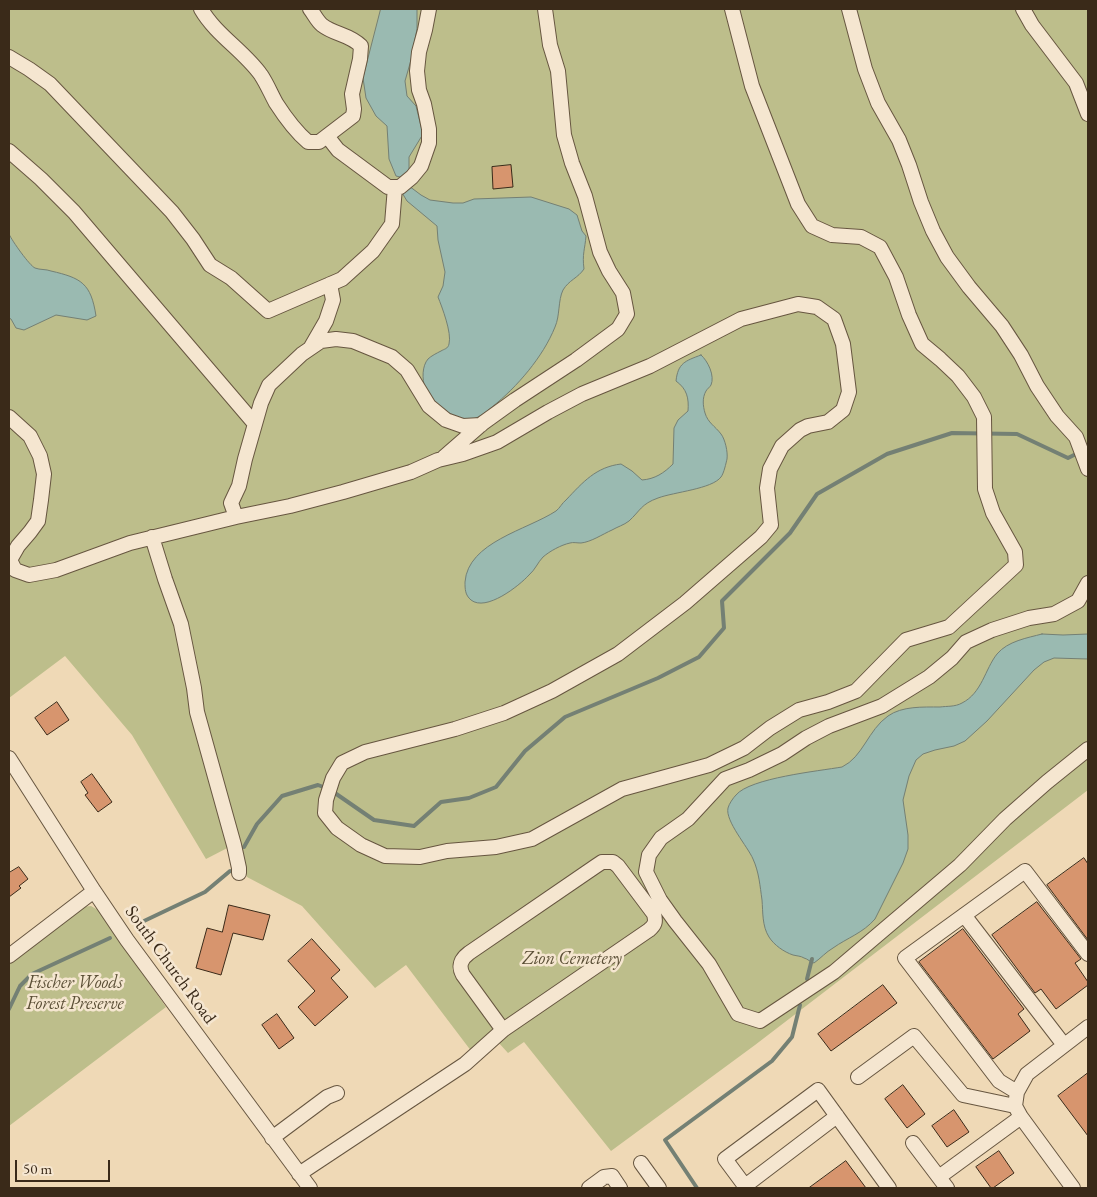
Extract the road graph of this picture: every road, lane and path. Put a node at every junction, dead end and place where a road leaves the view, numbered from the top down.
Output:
1 (201, 9) edge
2 (310, 9) edge
3 (429, 9) edge
4 (545, 9) edge
5 (732, 9) edge
6 (849, 9) edge
7 (1023, 9) edge
8 (9, 57) edge
9 (1088, 114) edge
10 (326, 136) junction
11 (9, 151) edge
12 (395, 187) junction
13 (330, 284) junction
14 (310, 348) junction
15 (9, 417) edge
16 (255, 424) junction
17 (481, 425) junction
18 (442, 459) junction
19 (1087, 464) edge
20 (236, 517) junction
21 (152, 537) junction
22 (1088, 583) edge
23 (1088, 749) edge
24 (9, 758) edge
25 (239, 873) dead end
26 (94, 891) junction
27 (964, 915) junction
28 (1088, 954) edge
29 (9, 956) edge
30 (1088, 1027) edge
31 (503, 1030) junction
32 (1064, 1045) junction
33 (858, 1077) dead end
34 (1018, 1092) junction
35 (337, 1093) dead end
36 (1018, 1112) junction
37 (837, 1116) junction
38 (272, 1138) junction
39 (913, 1143) dead end
40 (641, 1163) dead end
41 (299, 1174) junction
42 (938, 1177) junction
43 (310, 1188) edge
44 (589, 1188) edge
45 (620, 1188) edge
46 (659, 1188) edge
47 (889, 1188) edge
48 (947, 1188) edge
49 (1073, 1188) edge

1 - 10 street
2 - 10 street
3 - 12 street
4 - 17 street
5 - 18 street
6 - 19 street
7 - 9 street
8 - 13 street
10 - 12 street
11 - 16 street
12 - 13 street
13 - 14 street
14 - 16 street
14 - 17 street
15 - 21 street
16 - 20 street
17 - 18 street
18 - 20 street
20 - 21 street
21 - 25 street
22 - 23 street
24 - 26 street, South Church Road
26 - 29 street
26 - 38 street, South Church Road
27 - 28 street
27 - 32 street
27 - 34 street
30 - 32 street
31 - 31 street
31 - 41 street
32 - 34 street
33 - 36 street
34 - 36 street
35 - 38 street
36 - 42 street
36 - 49 street
37 - 37 street
37 - 47 street
38 - 41 street, South Church Road
39 - 42 street
40 - 46 street
41 - 43 street, South Church Road
42 - 48 street
44 - 45 street

